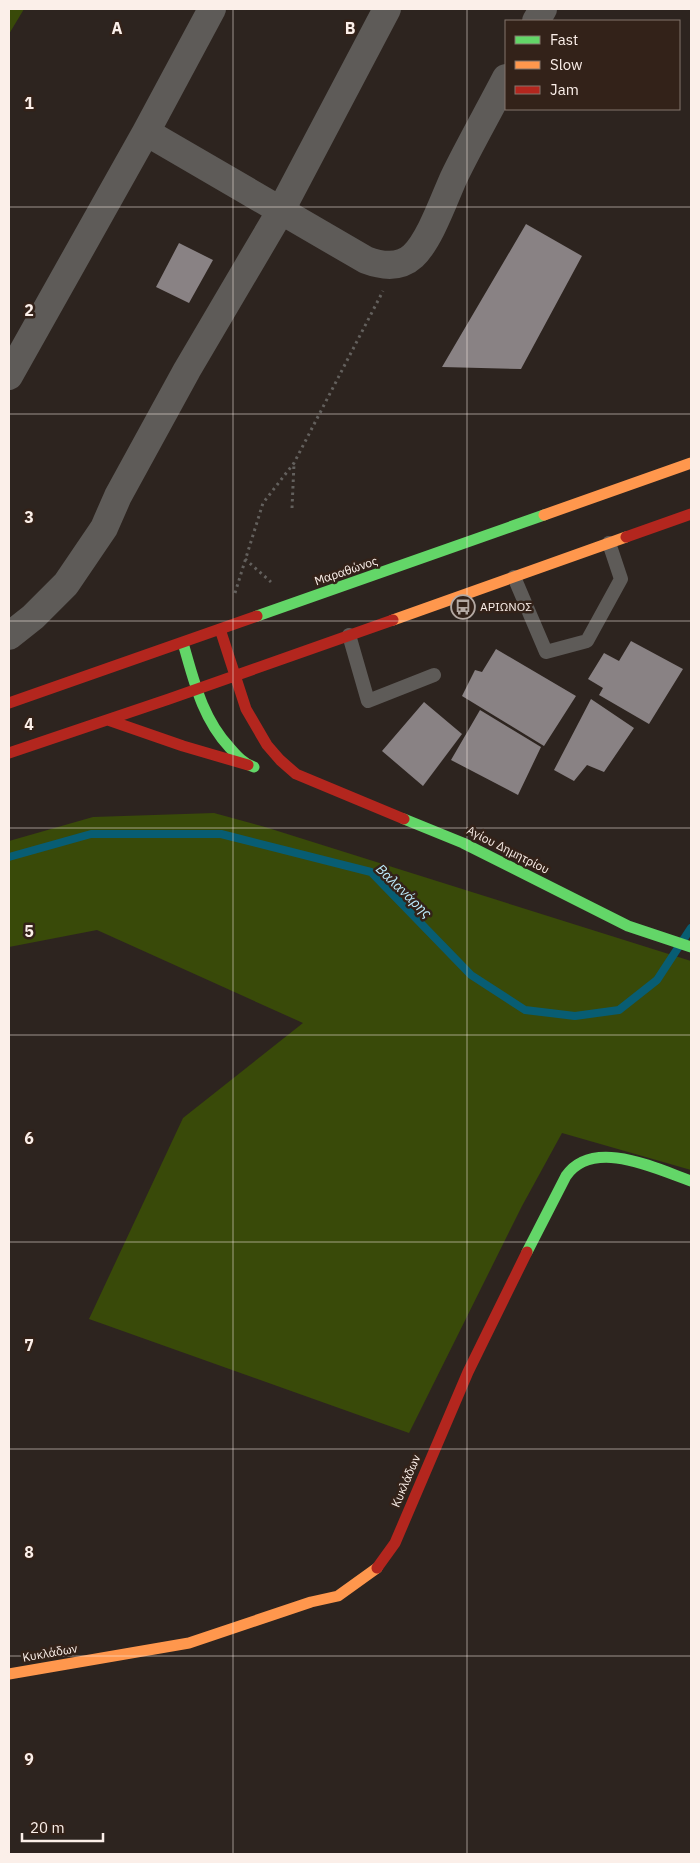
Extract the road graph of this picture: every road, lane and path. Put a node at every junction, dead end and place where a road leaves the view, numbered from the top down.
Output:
1 (212, 9) edge
2 (387, 9) edge
3 (543, 9) edge
4 (537, 20) edge
5 (505, 80) edge
6 (146, 132) junction
7 (280, 212) junction
8 (397, 264) junction
9 (9, 376) edge
10 (294, 463) junction
11 (691, 463) edge
12 (292, 508) dead end
13 (691, 514) edge
14 (609, 543) junction
15 (514, 576) junction
16 (239, 622) junction
17 (220, 629) junction
18 (349, 635) junction
19 (9, 636) edge
20 (183, 643) junction
21 (434, 675) dead end
22 (234, 676) junction
23 (196, 689) junction
24 (9, 703) edge
25 (108, 720) junction
26 (9, 753) edge
27 (248, 765) junction
28 (311, 781) junction
29 (691, 947) edge
30 (691, 1181) edge
31 (9, 1674) edge

1 - 6 street
2 - 7 street
3 - 4 street
5 - 8 street
6 - 7 street
6 - 9 street
7 - 8 street
7 - 19 street
8 - 10 path
10 - 12 path
10 - 16 path
11 - 16 street, Μαραθώνος
13 - 14 street
14 - 15 street
14 - 15 lane
15 - 18 street
16 - 17 street, Μαραθώνος
17 - 20 street, Μαραθώνος
17 - 22 street, Αγίου Δημητρίου
18 - 21 lane
18 - 22 street
20 - 23 street, Αγίου Δημητρίου
20 - 24 street, Μαραθώνος
22 - 23 street
22 - 28 street, Αγίου Δημητρίου
23 - 25 street
23 - 27 street, Αγίου Δημητρίου
25 - 26 street
25 - 27 street
27 - 28 street, Αγίου Δημητρίου
28 - 29 street, Αγίου Δημητρίου
30 - 31 street, Κυκλάδων

